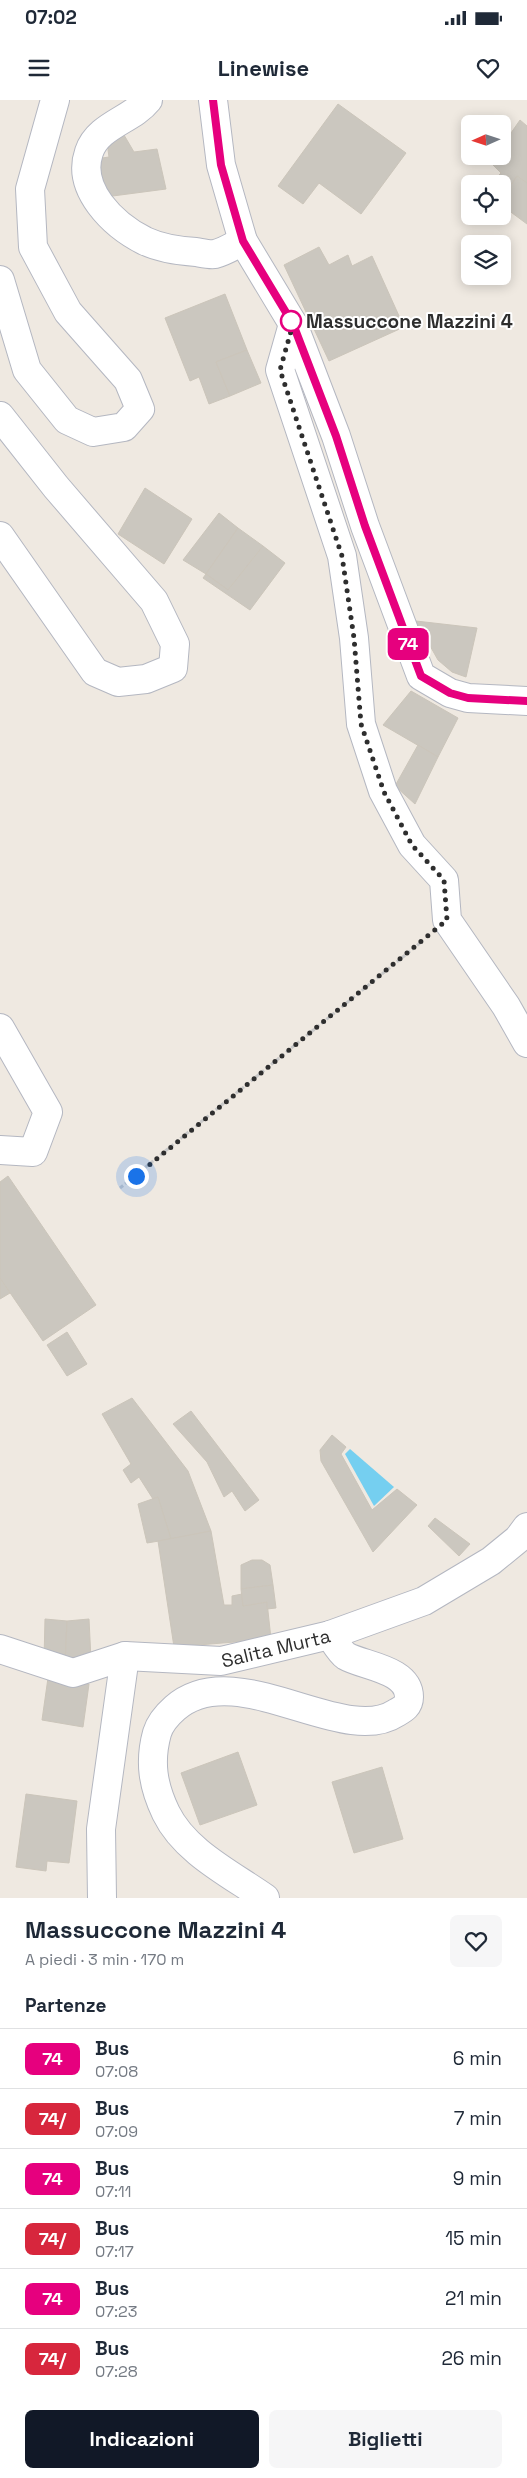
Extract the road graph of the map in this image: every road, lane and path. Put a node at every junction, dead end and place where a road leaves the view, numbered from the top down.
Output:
1 (55, 100) edge
2 (148, 100) edge
3 (213, 100) edge
4 (243, 241) junction
5 (0, 280) edge
6 (293, 324) junction
7 (0, 416) edge
8 (0, 536) edge
9 (527, 701) edge
10 (447, 920) junction
11 (0, 1028) edge
12 (527, 1043) edge
13 (0, 1150) edge
14 (120, 1188) dead end
15 (527, 1527) edge
16 (330, 1635) junction
17 (0, 1649) edge
18 (125, 1656) junction
19 (102, 1898) edge
20 (265, 1898) edge

1 - 5 street
2 - 4 street
3 - 4 street
4 - 6 street
6 - 9 street
6 - 10 street
7 - 8 street
10 - 12 street
10 - 14 path
11 - 13 street
15 - 16 street, Salita Murta
16 - 18 street, Salita Murta
16 - 20 street
17 - 18 street, Salita Murta
18 - 19 street

